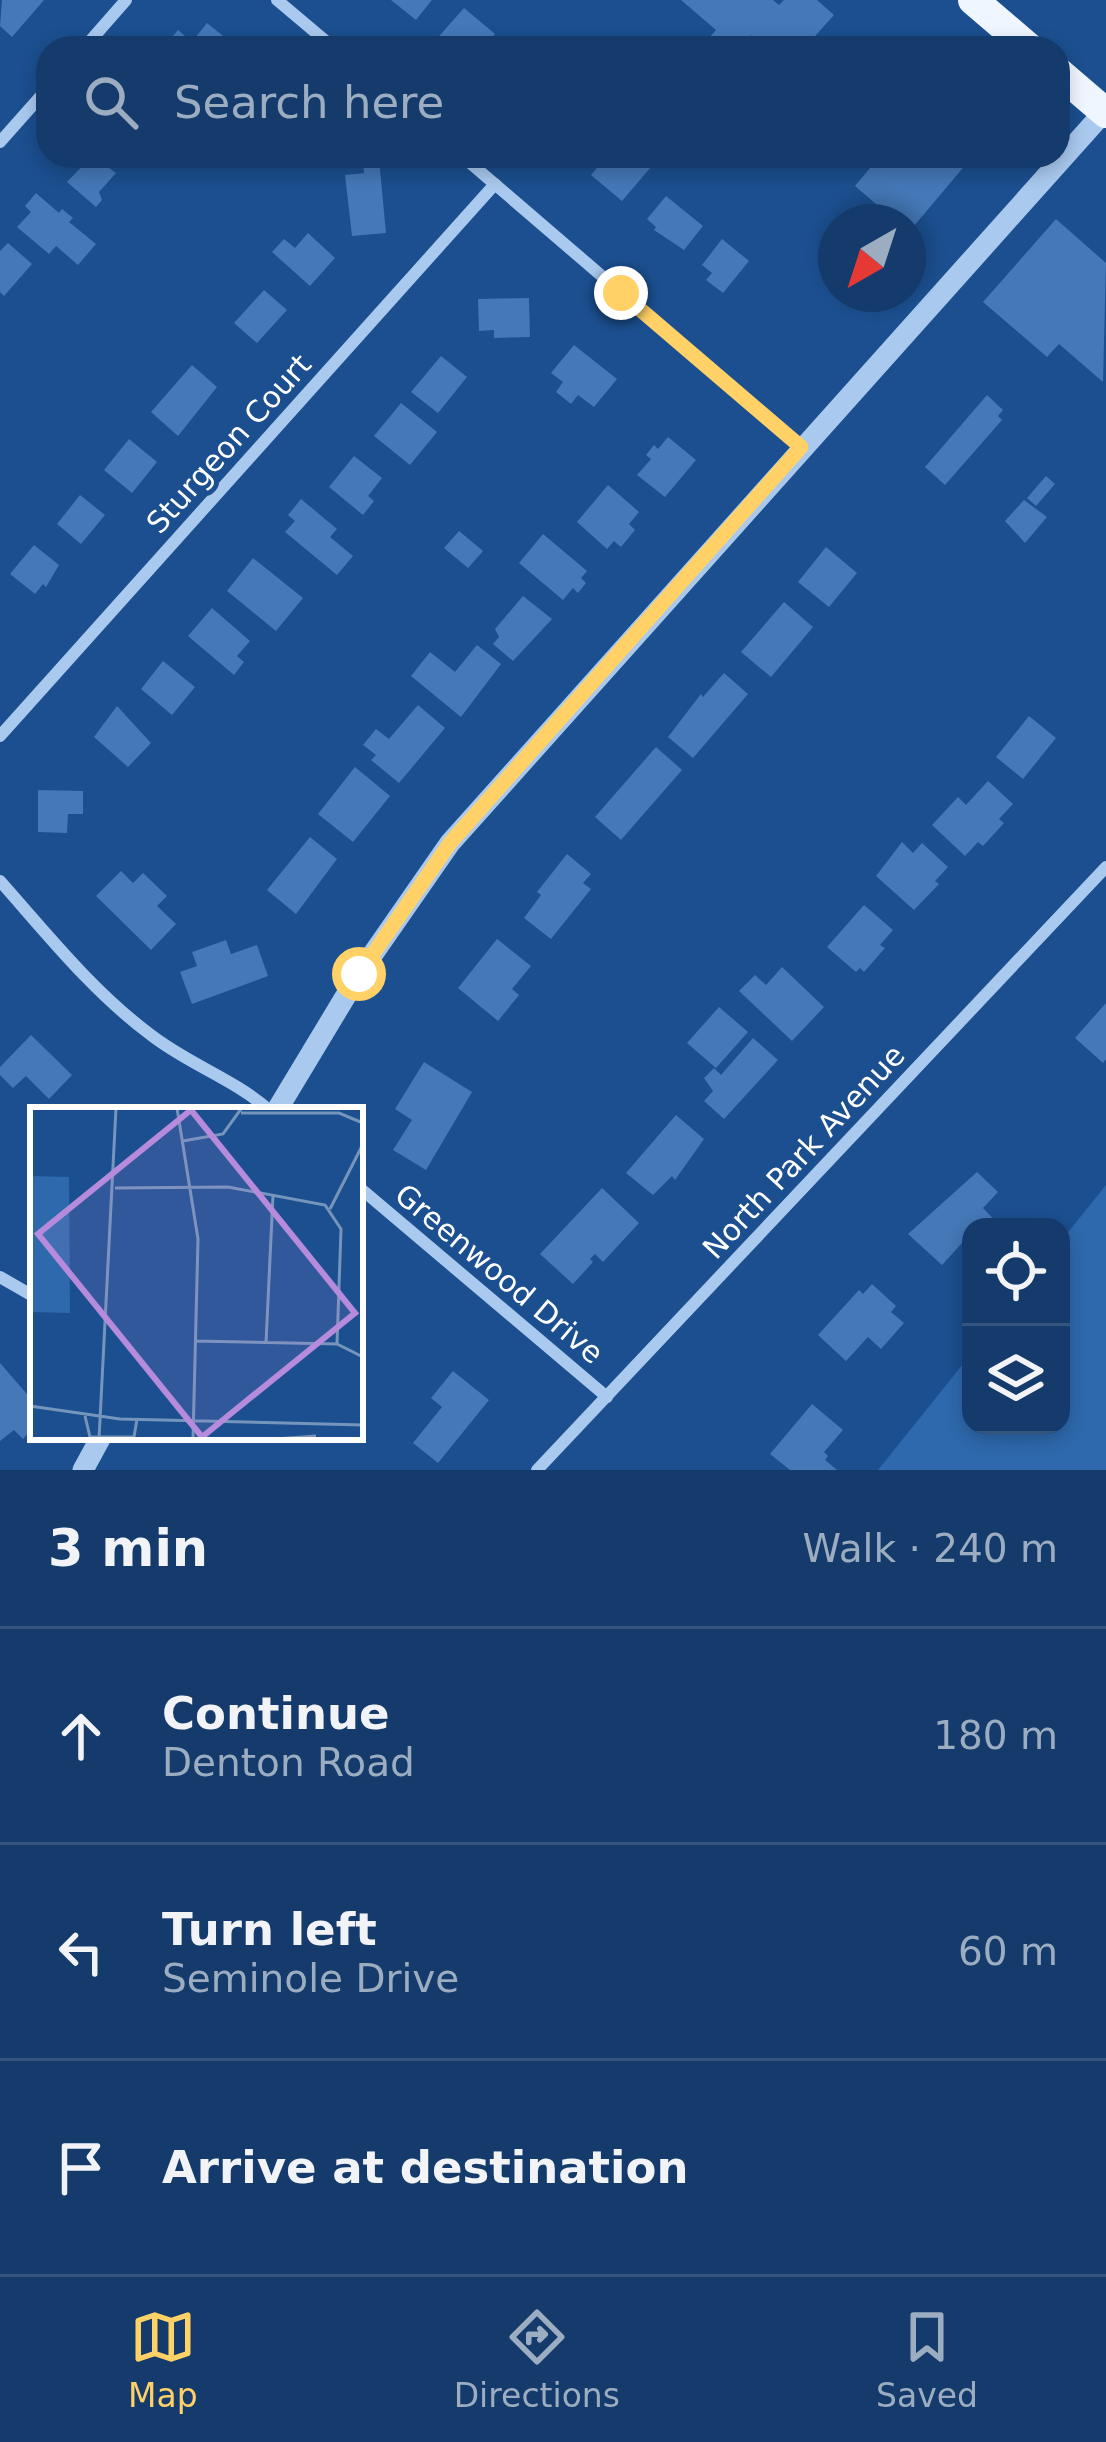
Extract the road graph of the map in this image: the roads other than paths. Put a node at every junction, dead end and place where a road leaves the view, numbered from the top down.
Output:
1 (126, 0) edge
2 (277, 0) edge
3 (973, 0) edge
4 (94, 36) edge
5 (320, 36) edge
6 (1016, 36) edge
7 (1070, 82) edge
8 (36, 102) edge
9 (1105, 112) edge
10 (0, 142) edge
11 (1070, 151) edge
12 (476, 168) edge
13 (1054, 168) edge
14 (495, 184) junction
15 (801, 447) junction
16 (0, 736) edge
17 (1106, 867) edge
18 (0, 881) edge
19 (269, 1107) edge
20 (275, 1107) edge
21 (363, 1191) edge
22 (0, 1276) edge
23 (30, 1294) edge
24 (607, 1397) junction
25 (99, 1440) edge
26 (83, 1470) edge
27 (537, 1470) edge

1 - 4 street
2 - 5 street
3 - 6 main road
7 - 9 main road
8 - 10 street
9 - 11 street
12 - 14 street
13 - 15 street
14 - 15 street
14 - 16 street, Sturgeon Court
15 - 20 street
17 - 24 street, North Park Avenue
18 - 19 street
21 - 24 street, Greenwood Drive
22 - 23 street
24 - 27 street, North Park Avenue
25 - 26 street

